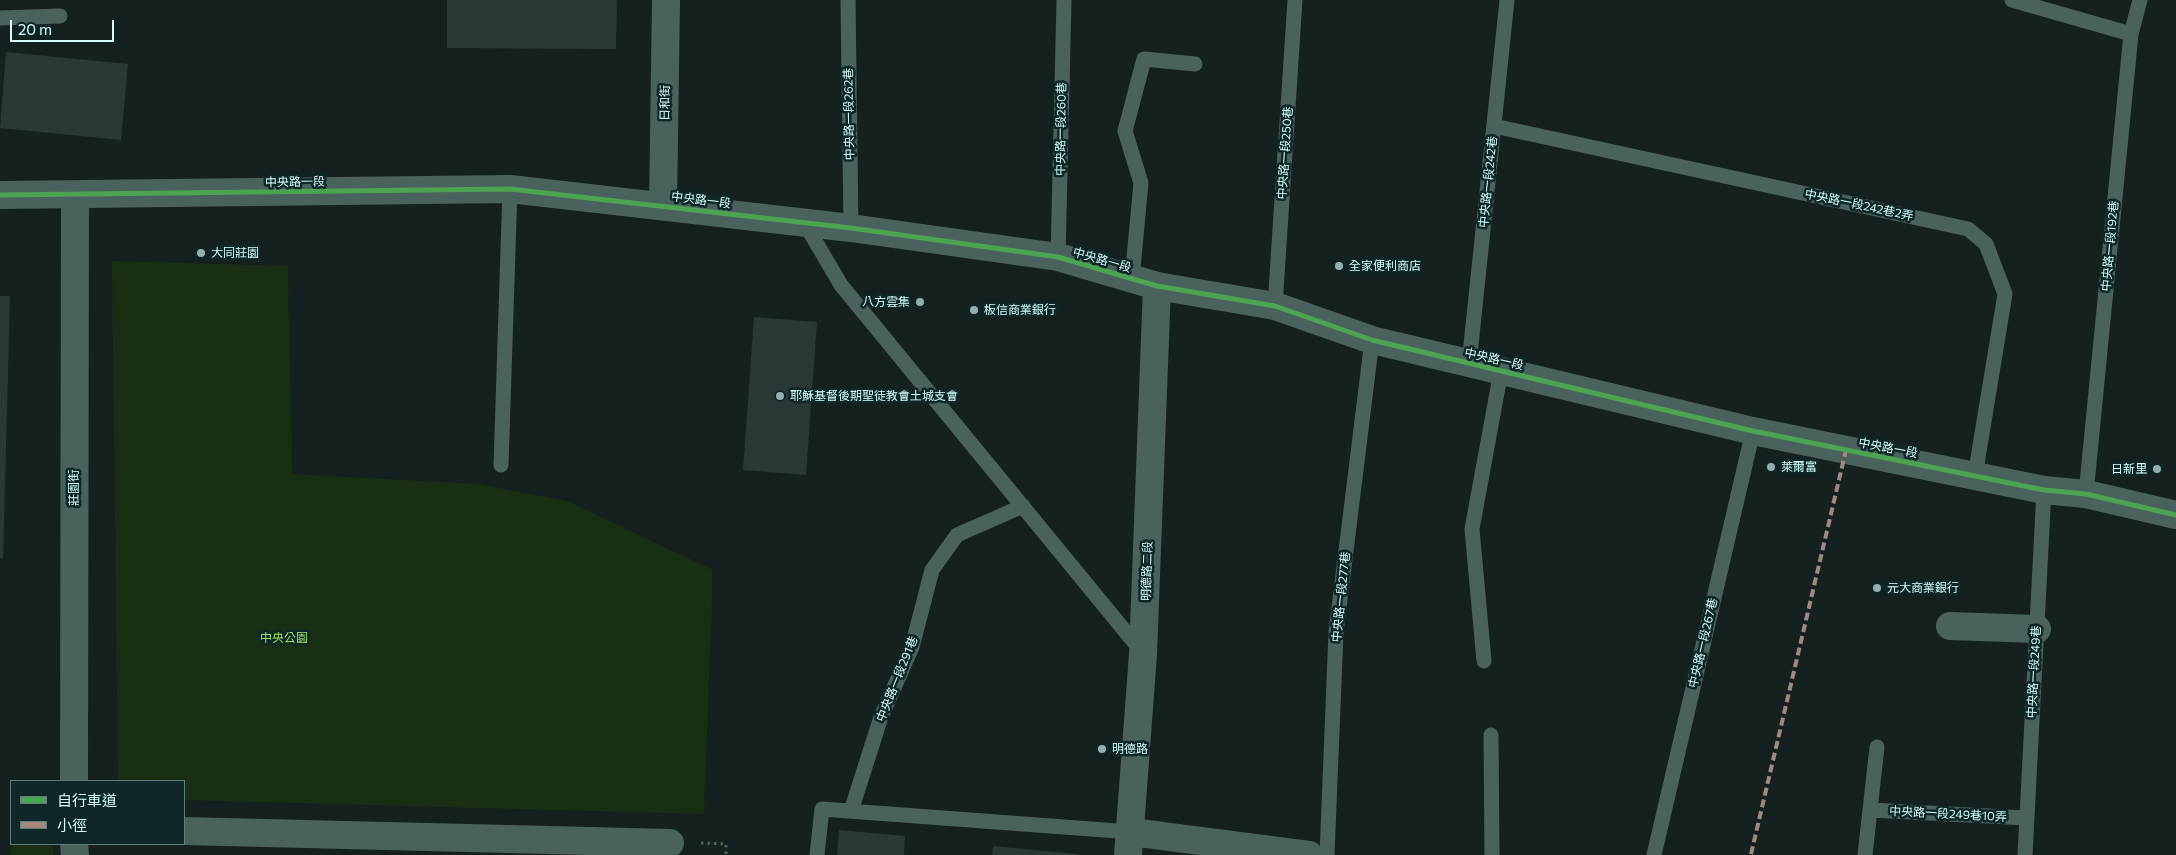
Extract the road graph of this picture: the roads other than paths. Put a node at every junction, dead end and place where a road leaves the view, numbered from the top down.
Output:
1 (666, 0) edge
2 (848, 0) edge
3 (1064, 0) edge
4 (1295, 0) edge
5 (1507, 0) edge
6 (2012, 0) edge
7 (2140, 0) edge
8 (60, 16) dead end
9 (0, 18) edge
10 (2130, 34) junction
11 (1195, 64) dead end
12 (1494, 126) junction
13 (510, 189) junction
14 (0, 195) edge
15 (75, 195) junction
16 (663, 206) junction
17 (804, 222) junction
18 (851, 228) junction
19 (1058, 257) junction
20 (1145, 282) junction
21 (1274, 306) junction
22 (1372, 340) junction
23 (1470, 364) junction
24 (1501, 371) junction
25 (1753, 431) junction
26 (501, 465) dead end
27 (1975, 476) junction
28 (2044, 490) junction
29 (2086, 494) junction
30 (1023, 506) junction
31 (2176, 515) edge
32 (1950, 626) dead end
33 (2037, 629) junction
34 (1144, 654) junction
35 (1484, 661) dead end
36 (1491, 735) dead end
37 (1877, 747) dead end
38 (74, 780) edge
39 (1870, 810) junction
40 (851, 811) junction
41 (2027, 818) junction
42 (185, 832) edge
43 (670, 843) dead end
44 (1130, 844) edge
45 (818, 855) edge
46 (1309, 855) edge
47 (1327, 855) edge
48 (1492, 855) edge
49 (1654, 855) edge
50 (1865, 855) edge
51 (2025, 855) edge

1 - 16 street, 日和街
2 - 18 lane, 中央路一段262巷
3 - 19 lane, 中央路一段260巷
4 - 21 lane, 中央路一段250巷
5 - 12 lane, 中央路一段242巷
6 - 10 lane
7 - 10 lane, 中央路一段192巷
8 - 9 lane
10 - 29 lane, 中央路一段192巷
11 - 20 lane
12 - 23 lane, 中央路一段242巷
12 - 27 lane, 中央路一段242巷2弄
13 - 15 street, 中央路一段
13 - 16 street, 中央路一段
13 - 26 lane
14 - 15 street, 中央路一段
15 - 38 street, 莊園街
16 - 17 street, 中央路一段
17 - 18 street, 中央路一段
17 - 30 lane
18 - 19 street, 中央路一段
19 - 20 street, 中央路一段
20 - 21 street, 中央路一段
20 - 34 street, 明德路二段
21 - 22 street, 中央路一段
22 - 23 street, 中央路一段
22 - 47 lane, 中央路一段277巷
23 - 24 street, 中央路一段
24 - 25 street, 中央路一段
24 - 35 lane
25 - 27 street, 中央路一段
25 - 49 lane, 中央路一段267巷
27 - 28 street, 中央路一段
28 - 29 street, 中央路一段
28 - 33 lane, 中央路一段249巷
29 - 31 street, 中央路一段
30 - 34 lane
30 - 40 lane, 中央路一段291巷
32 - 33 street
33 - 41 lane, 中央路一段249巷
34 - 44 street, 明德路二段
36 - 48 lane
37 - 39 lane, 中央路一段249巷10弄
39 - 41 lane, 中央路一段249巷10弄
39 - 50 lane, 中央路一段249巷10弄
40 - 44 lane
40 - 45 lane
41 - 51 lane, 中央路一段249巷
42 - 43 street
44 - 46 street

